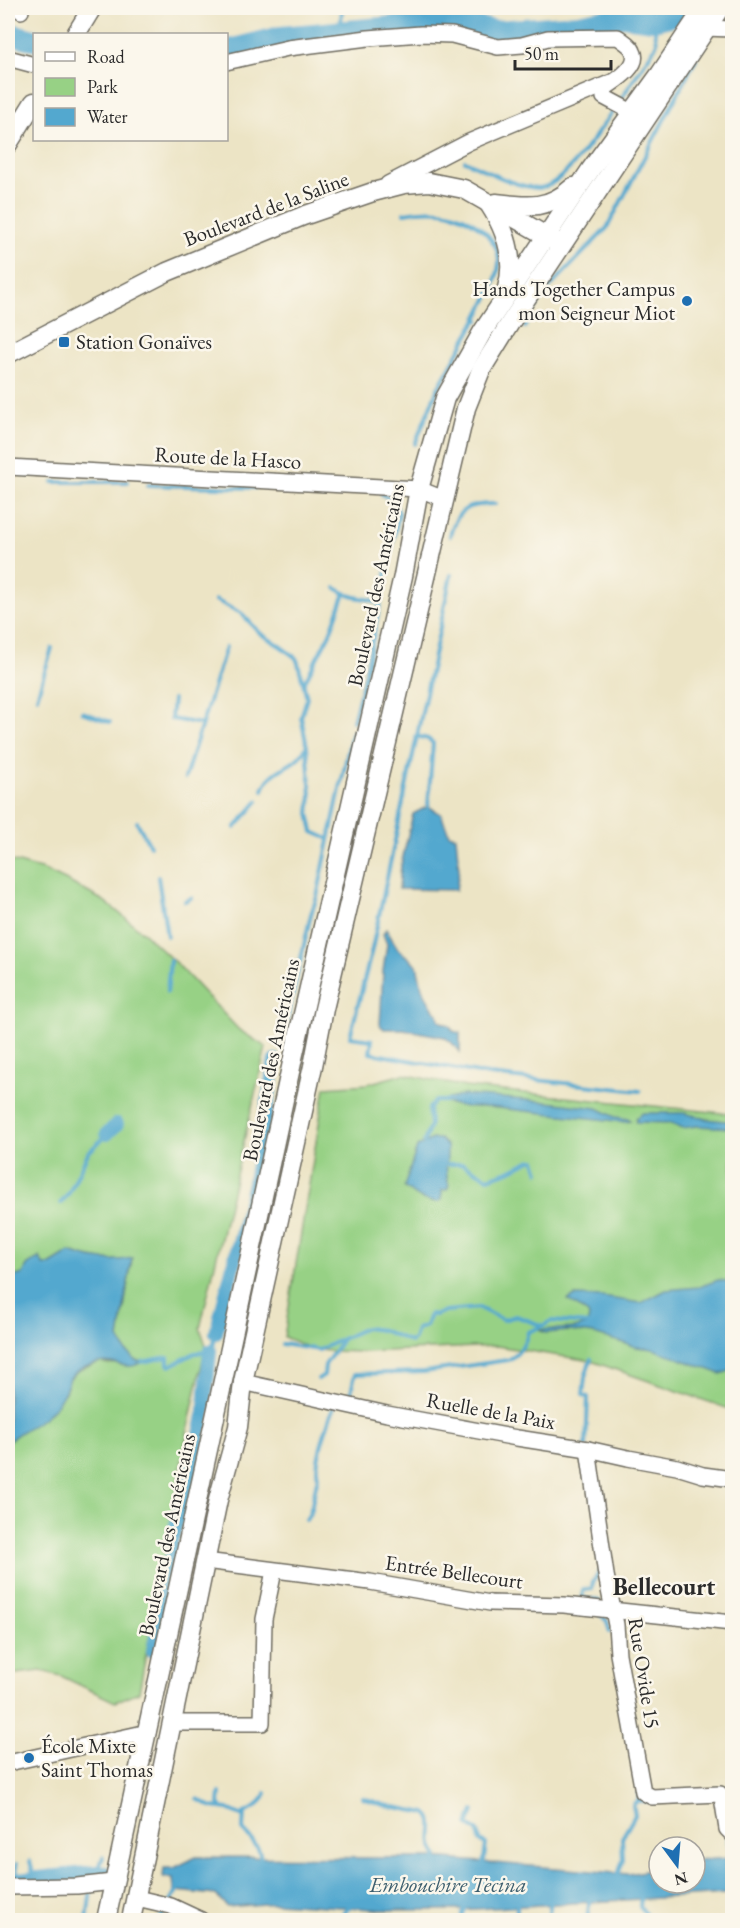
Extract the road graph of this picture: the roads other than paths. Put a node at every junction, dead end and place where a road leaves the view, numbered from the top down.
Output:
1 (92, 8) edge
2 (720, 8) edge
3 (703, 20) edge
4 (732, 29) edge
5 (77, 33) edge
6 (8, 58) edge
7 (228, 62) edge
8 (33, 65) edge
9 (615, 81) junction
10 (33, 104) edge
11 (632, 112) junction
12 (8, 144) edge
13 (591, 169) junction
14 (374, 192) junction
15 (488, 203) junction
16 (554, 240) junction
17 (502, 304) junction
18 (8, 354) edge
19 (8, 467) edge
20 (419, 489) junction
21 (444, 499) junction
22 (243, 1382) junction
23 (588, 1449) junction
24 (732, 1479) edge
25 (205, 1561) junction
26 (274, 1571) junction
27 (613, 1609) junction
28 (732, 1623) edge
29 (173, 1723) junction
30 (148, 1732) junction
31 (8, 1763) edge
32 (730, 1832) edge
33 (113, 1882) junction
34 (8, 1887) edge
35 (137, 1898) junction
36 (106, 1920) edge
37 (131, 1920) edge
38 (201, 1920) edge

1 - 5 main road
2 - 3 main road
3 - 4 street
3 - 11 main road
3 - 16 main road
6 - 8 street
7 - 9 street
9 - 11 street
9 - 14 street
10 - 12 main road
11 - 13 main road
13 - 15 main road
13 - 16 main road
14 - 15 main road, Boulevard de la Saline
14 - 18 main road, Boulevard de la Saline
15 - 16 main road, Boulevard de la Saline
15 - 17 main road
16 - 17 main road, Boulevard des Américains
16 - 21 main road, Boulevard des Américains
17 - 20 main road, Boulevard des Américains
19 - 20 street, Route de la Hasco
20 - 21 street, Route de la Hasco
20 - 30 main road, Boulevard des Américains
21 - 22 main road, Boulevard des Américains
22 - 23 street, Ruelle de la Paix
22 - 25 main road, Boulevard des Américains
23 - 24 street, Ruelle de la Paix
23 - 27 street, Rue Ovide 15
25 - 26 street, Entrée Bellecourt
25 - 29 main road, Boulevard des Américains
26 - 27 street, Entrée Bellecourt
26 - 29 street
27 - 28 street, Entrée Bellecourt
27 - 32 street, Rue Ovide 15
29 - 35 main road, Boulevard des Américains
30 - 31 street
30 - 33 main road, Boulevard des Américains
33 - 34 street
33 - 36 main road, Boulevard des Américains
35 - 37 main road, Boulevard des Américains
35 - 38 street

